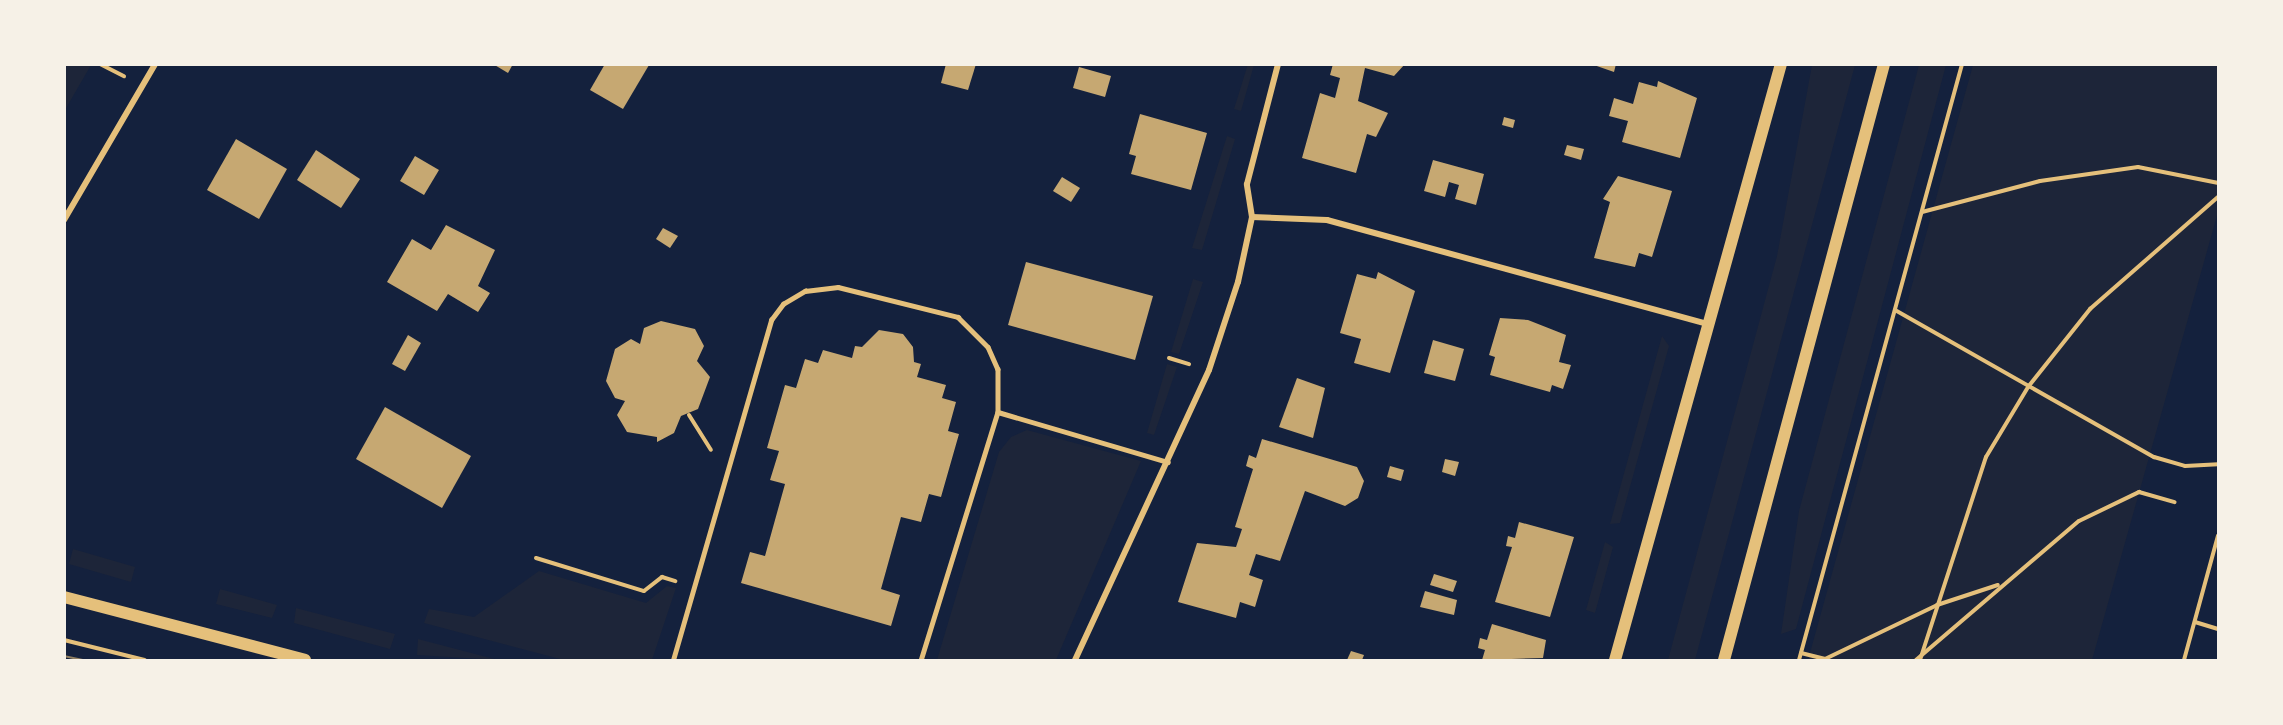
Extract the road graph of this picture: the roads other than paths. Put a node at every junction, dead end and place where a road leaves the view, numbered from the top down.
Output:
1 (155, 64) edge
2 (1278, 64) edge
3 (1782, 64) edge
4 (1884, 64) edge
5 (1252, 217) junction
6 (64, 220) edge
7 (1709, 324) junction
8 (998, 412) junction
9 (1169, 463) junction
10 (64, 597) edge
11 (305, 660) edge
12 (673, 660) edge
13 (921, 660) edge
14 (1075, 660) edge
15 (1615, 660) edge
16 (1724, 660) edge

1 - 6 street
2 - 5 street
3 - 7 main road
4 - 16 main road
5 - 7 street
5 - 9 street
7 - 15 main road
8 - 9 lane
8 - 12 lane
8 - 13 lane
9 - 14 street
10 - 11 main road

